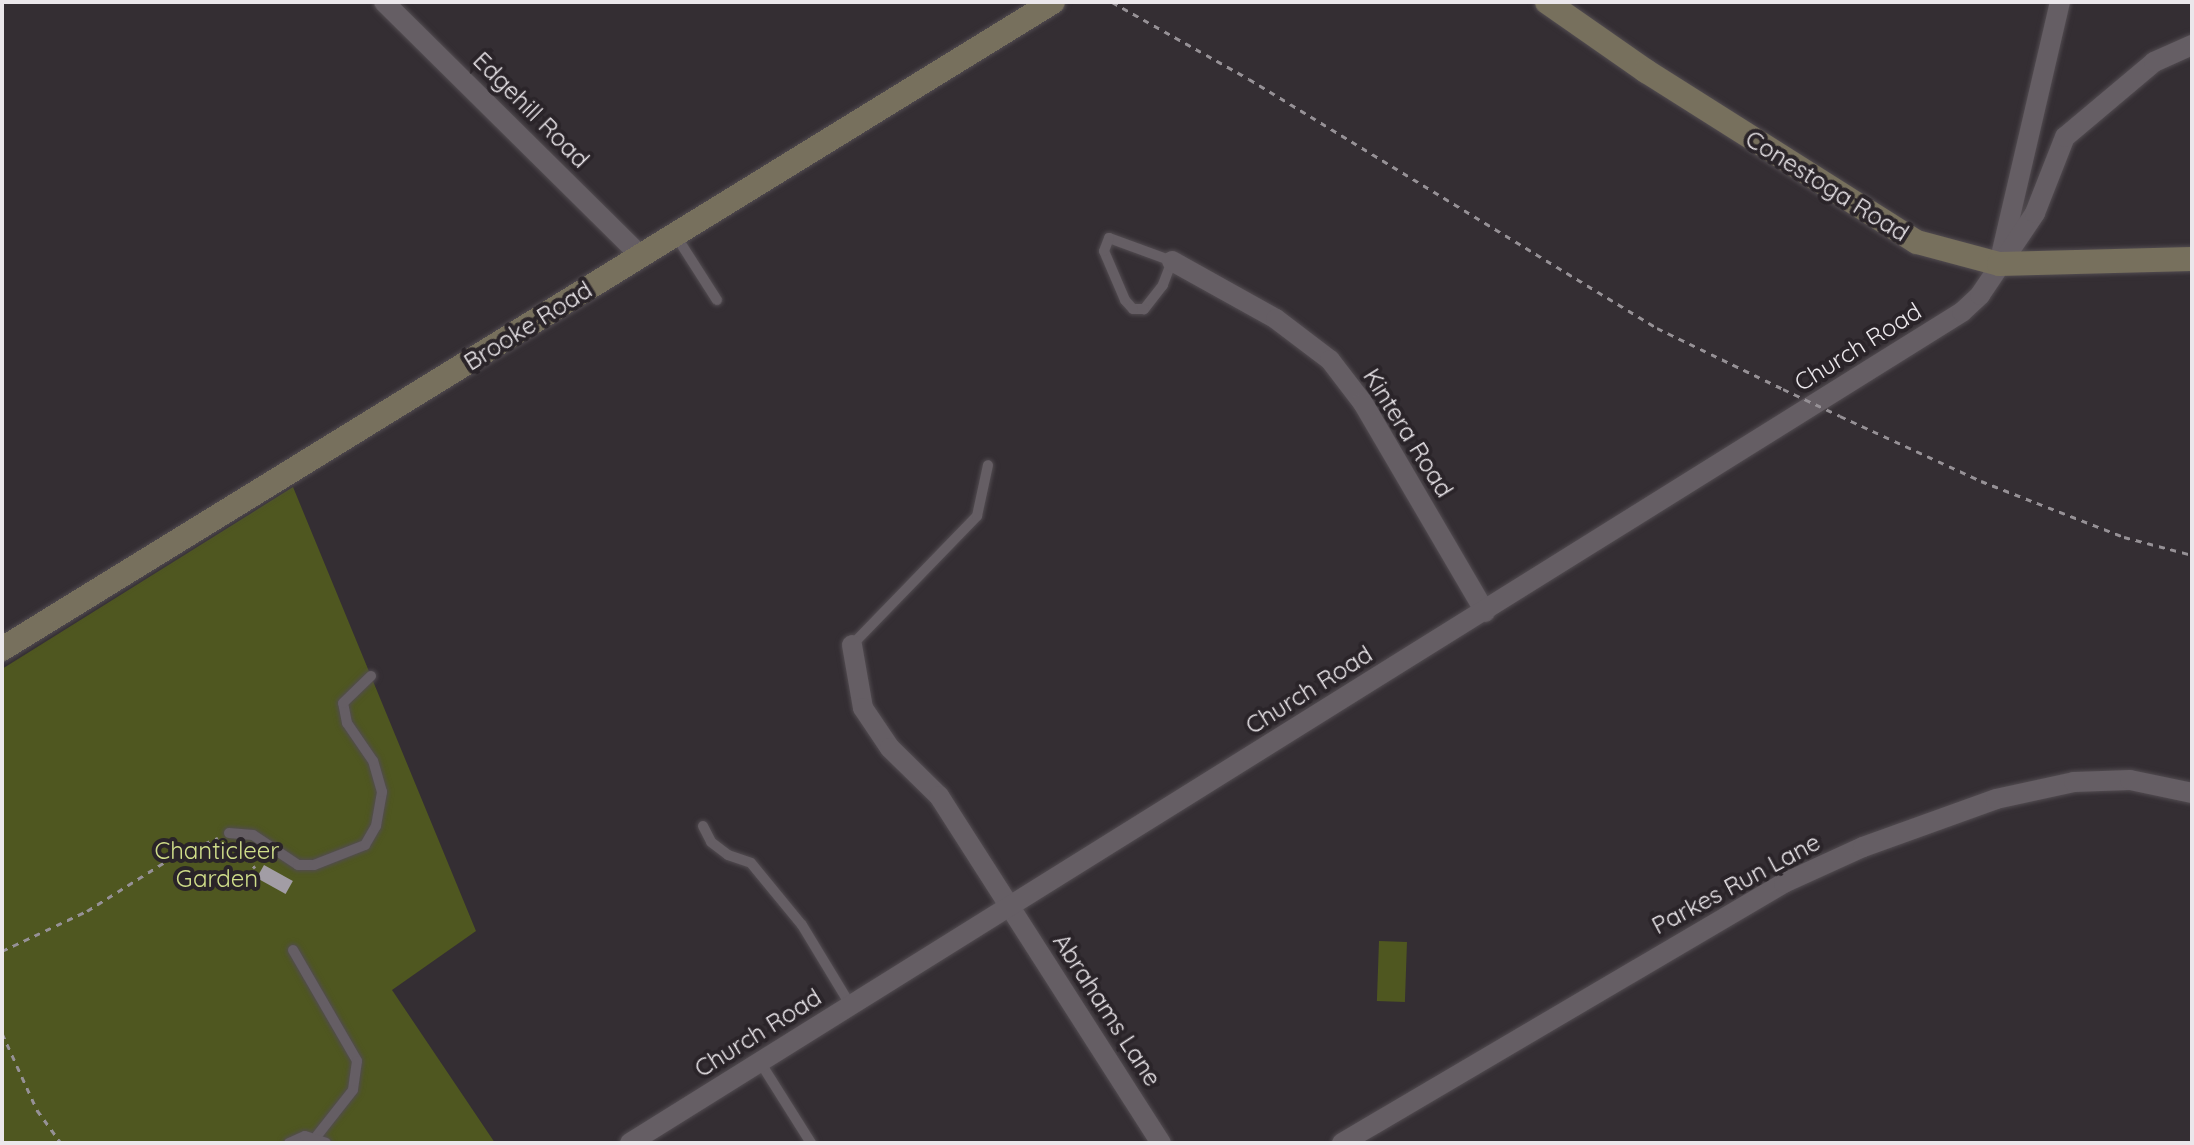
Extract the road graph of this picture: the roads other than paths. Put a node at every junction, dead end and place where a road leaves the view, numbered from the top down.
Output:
1 (384, 2) edge
2 (1053, 2) edge
3 (1547, 2) edge
4 (2060, 2) edge
5 (2192, 45) edge
6 (675, 235) junction
7 (641, 256) junction
8 (2192, 259) edge
9 (1172, 261) junction
10 (1999, 264) junction
11 (717, 300) dead end
12 (988, 465) dead end
13 (1485, 612) junction
14 (852, 645) joint
15 (2, 649) edge
16 (371, 676) dead end
17 (2192, 793) edge
18 (703, 826) dead end
19 (229, 833) road end
20 (1010, 905) junction
21 (293, 950) dead end
22 (851, 1006) junction
23 (760, 1062) junction
24 (316, 1137) junction
25 (289, 1143) edge
26 (326, 1143) edge
27 (630, 1143) edge
28 (811, 1143) edge
29 (1161, 1143) edge
30 (1342, 1143) edge

1 - 7 street, Edgehill Road
2 - 6 main road, Brooke Road
3 - 10 main road, Conestoga Road
4 - 10 street
5 - 10 street, Church Road
6 - 7 main road, Brooke Road
6 - 11 lane
7 - 15 main road, Brooke Road
8 - 10 main road, Conestoga Road
9 - 9 lane
9 - 13 street, Kintera Road
10 - 13 street, Church Road
12 - 14 lane
13 - 20 street, Church Road
14 - 20 street, Abrahams Lane
16 - 19 lane
17 - 30 street, Parkes Run Lane
18 - 22 lane
20 - 22 street, Church Road
20 - 29 street, Abrahams Lane
21 - 24 lane
22 - 23 street, Church Road
23 - 27 street, Church Road
23 - 28 lane
24 - 25 lane
24 - 26 lane

